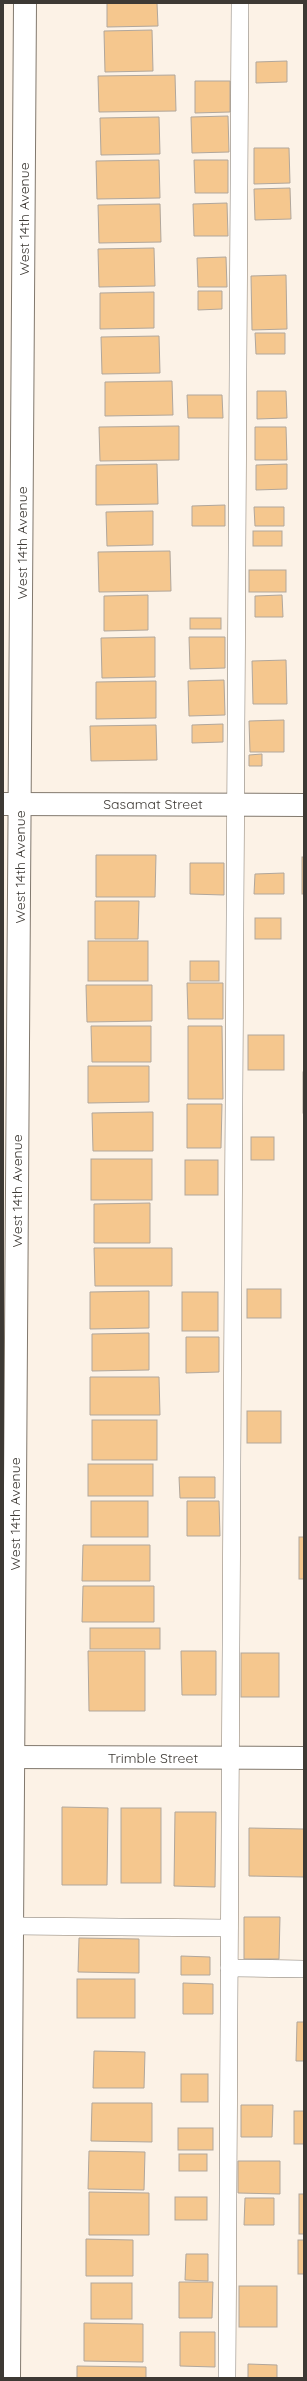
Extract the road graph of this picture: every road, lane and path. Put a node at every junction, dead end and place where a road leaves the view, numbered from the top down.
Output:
1 (25, 3) edge
2 (240, 3) edge
3 (12, 804) edge
4 (235, 805) junction
5 (304, 805) edge
6 (8, 1757) edge
7 (230, 1758) junction
8 (304, 1758) edge
9 (12, 1926) junction
10 (229, 1928) junction
11 (229, 1968) junction
12 (304, 1969) edge
13 (10, 2378) edge
14 (227, 2378) edge

1 - 3 street, West 14th Avenue
2 - 4 lane
3 - 4 street, Sasamat Street
3 - 6 street, West 14th Avenue
4 - 5 street, Sasamat Street
4 - 7 lane
6 - 7 street, Trimble Street
6 - 9 street, West 14th Avenue
7 - 8 street, Trimble Street
7 - 10 lane
9 - 10 lane
9 - 13 street, West 14th Avenue
10 - 11 lane
11 - 12 lane
11 - 14 lane

